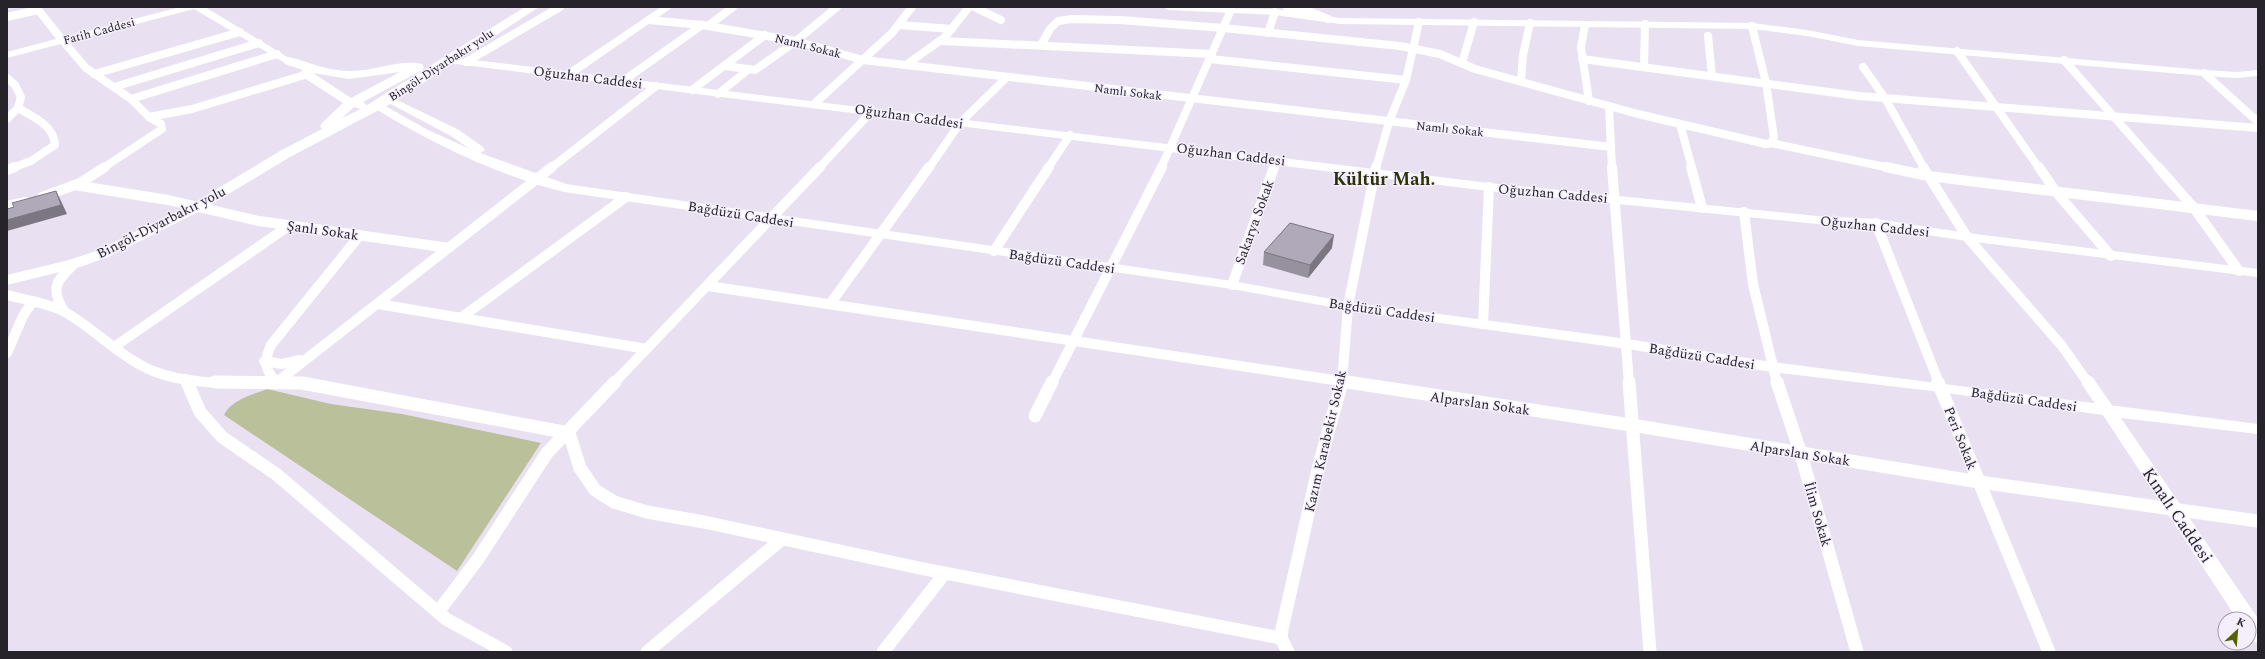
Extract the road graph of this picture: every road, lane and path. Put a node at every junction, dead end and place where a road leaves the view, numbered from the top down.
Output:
1 (191, 7) edge
2 (198, 7) edge
3 (517, 7) edge
4 (533, 7) edge
5 (560, 7) edge
6 (668, 7) edge
7 (733, 7) edge
8 (837, 7) edge
9 (912, 7) edge
10 (969, 7) edge
11 (974, 7) edge
12 (1168, 7) edge
13 (1287, 7) edge
14 (37, 8) edge
15 (1226, 8) edge
16 (1275, 12) junction
17 (7, 17) edge
18 (1328, 19) junction
19 (649, 20) junction
20 (1001, 20) dead end
21 (1419, 22) junction
22 (1474, 22) junction
23 (1530, 24) junction
24 (1585, 24) junction
25 (1645, 24) junction
26 (899, 25) junction
27 (705, 26) junction
28 (1752, 26) junction
29 (1223, 28) junction
30 (952, 29) junction
31 (240, 32) junction
32 (1268, 33) junction
33 (765, 35) junction
34 (1708, 36) dead end
35 (63, 41) junction
36 (796, 41) junction
37 (941, 41) junction
38 (259, 44) junction
39 (1041, 45) junction
40 (1957, 51) junction
41 (1412, 52) junction
42 (277, 54) junction
43 (7, 55) edge
44 (1211, 56) junction
45 (434, 58) junction
46 (1582, 59) junction
47 (448, 60) junction
48 (863, 60) junction
49 (2064, 60) junction
50 (289, 61) junction
51 (466, 62) junction
52 (1462, 63) junction
53 (906, 65) junction
54 (724, 66) junction
55 (1644, 67) junction
56 (1863, 67) dead end
57 (749, 69) junction
58 (2258, 73) edge
59 (94, 74) junction
60 (308, 74) junction
61 (2204, 74) junction
62 (567, 75) junction
63 (1712, 76) junction
64 (7, 78) edge
65 (1006, 78) junction
66 (1406, 80) junction
67 (623, 81) junction
68 (1521, 81) junction
69 (1766, 83) junction
70 (656, 86) junction
71 (114, 87) junction
72 (381, 87) junction
73 (692, 90) junction
74 (402, 91) junction
75 (718, 94) junction
76 (1884, 98) junction
77 (131, 99) junction
78 (1193, 99) junction
79 (1589, 101) junction
80 (384, 102) junction
81 (350, 103) junction
82 (814, 104) junction
83 (1609, 107) junction
84 (1998, 107) junction
85 (18, 108) junction
86 (872, 111) junction
87 (2113, 116) junction
88 (149, 117) junction
89 (7, 119) edge
90 (1389, 122) junction
91 (2258, 122) edge
92 (960, 123) junction
93 (1680, 124) junction
94 (2258, 128) edge
95 (1070, 135) junction
96 (1771, 143) junction
97 (1172, 147) junction
98 (1611, 147) junction
99 (285, 154) junction
100 (1277, 160) junction
101 (7, 170) edge
102 (1375, 172) junction
103 (1928, 176) junction
104 (538, 180) junction
105 (74, 185) junction
106 (1489, 187) junction
107 (2056, 192) junction
108 (626, 197) junction
109 (1613, 198) junction
110 (7, 206) edge
111 (197, 207) junction
112 (1702, 208) junction
113 (2194, 208) junction
114 (1744, 212) junction
115 (2258, 216) edge
116 (773, 218) junction
117 (1876, 224) junction
118 (290, 225) junction
119 (360, 235) junction
120 (882, 235) junction
121 (1967, 237) junction
122 (449, 248) junction
123 (994, 251) junction
124 (2111, 256) junction
125 (74, 264) junction
126 (1111, 268) junction
127 (2240, 271) junction
128 (2258, 273) edge
129 (7, 280) edge
130 (1232, 285) junction
131 (708, 286) junction
132 (7, 295) edge
133 (33, 301) junction
134 (378, 304) junction
135 (830, 304) junction
136 (1348, 306) junction
137 (64, 311) junction
138 (462, 317) junction
139 (1483, 324) junction
140 (1074, 340) junction
141 (1627, 344) junction
142 (114, 347) junction
143 (647, 349) junction
144 (7, 352) edge
145 (310, 356) junction
146 (264, 361) junction
147 (1772, 368) junction
148 (186, 379) junction
149 (277, 382) junction
150 (1342, 383) junction
151 (1940, 387) junction
152 (2108, 412) junction
153 (1035, 416) dead end
154 (1631, 425) junction
155 (2258, 429) edge
156 (569, 433) junction
157 (1801, 454) junction
158 (1979, 482) junction
159 (2174, 508) junction
160 (2258, 521) edge
161 (782, 538) junction
162 (945, 573) junction
163 (2242, 611) edge
164 (438, 612) junction
165 (1285, 647) edge
166 (506, 652) edge
167 (647, 652) edge
168 (883, 652) edge
169 (1650, 652) edge
170 (1857, 652) edge
171 (2049, 652) edge

1 - 35 street, Fatih Caddesi
2 - 31 street
3 - 45 main road, Bingöl-Diyarbakır yolu
4 - 47 main road, Bingöl-Diyarbakır yolu
5 - 51 street
6 - 19 street
7 - 27 street
8 - 36 street
9 - 26 street
10 - 30 street
11 - 20 street
12 - 15 street
13 - 18 street
14 - 17 street
14 - 35 street
15 - 16 street
15 - 29 street
16 - 18 street
16 - 32 street
18 - 21 street
19 - 27 street, Namlı Sokak
19 - 62 street
21 - 22 street
21 - 41 street, Kazım Karabekir Sokak
22 - 23 street
22 - 52 street
23 - 24 street
23 - 68 street
24 - 25 street
24 - 46 street
25 - 28 street
25 - 55 street
26 - 30 street
26 - 48 street
27 - 33 street, Namlı Sokak
27 - 67 street
28 - 40 street
28 - 69 street
29 - 32 street
29 - 39 street
29 - 44 street
30 - 37 street
31 - 38 street
31 - 59 street
32 - 41 street
33 - 36 street, Namlı Sokak
33 - 54 street
34 - 63 street
35 - 43 street, Fatih Caddesi
35 - 59 street
36 - 48 street, Namlı Sokak
36 - 57 street
37 - 39 street
37 - 53 street
38 - 42 street
38 - 71 street
39 - 44 street
40 - 49 street
40 - 84 street
41 - 52 street
41 - 66 street, Kazım Karabekir Sokak
42 - 50 street
42 - 77 street
44 - 66 street
44 - 78 street
45 - 50 main road
45 - 72 main road, Bingöl-Diyarbakır yolu
46 - 55 street
46 - 79 street
47 - 51 street, Oğuzhan Caddesi
47 - 74 main road, Bingöl-Diyarbakır yolu
48 - 53 street, Namlı Sokak
48 - 82 street
49 - 61 street
49 - 87 street
50 - 60 main road
50 - 72 main road
51 - 62 street, Oğuzhan Caddesi
52 - 68 street
53 - 65 street, Namlı Sokak
54 - 57 street
54 - 73 street
55 - 63 street
56 - 76 street
57 - 75 street
58 - 61 street
59 - 71 street
60 - 81 main road
60 - 88 street
61 - 91 street
62 - 67 street, Oğuzhan Caddesi
63 - 69 street
64 - 85 street
65 - 78 street, Namlı Sokak
65 - 92 street
66 - 90 street, Kazım Karabekir Sokak
67 - 70 street, Oğuzhan Caddesi
68 - 79 street
69 - 76 street
69 - 96 street
70 - 73 street, Oğuzhan Caddesi
70 - 104 street
71 - 77 street
72 - 74 main road
72 - 81 main road, Bingöl-Diyarbakır yolu
73 - 75 street, Oğuzhan Caddesi
74 - 80 main road, Bingöl-Diyarbakır yolu
75 - 82 street, Oğuzhan Caddesi
76 - 84 street
76 - 103 street
77 - 88 street
78 - 90 street, Namlı Sokak
78 - 97 street
79 - 83 street
80 - 81 main road
80 - 99 main road, Bingöl-Diyarbakır yolu
80 - 104 street, Bağdüzü Caddesi
81 - 99 main road, Bingöl-Diyarbakır yolu
82 - 86 street, Oğuzhan Caddesi
83 - 93 street
83 - 98 street
84 - 87 street
84 - 107 street
85 - 89 street
85 - 101 street
86 - 92 street, Oğuzhan Caddesi
86 - 116 street
87 - 94 street
87 - 113 street
88 - 105 street
90 - 98 street, Namlı Sokak
90 - 102 street, Kazım Karabekir Sokak
92 - 95 street, Oğuzhan Caddesi
92 - 120 street
93 - 96 street
93 - 112 street
95 - 97 street, Oğuzhan Caddesi
95 - 123 street
96 - 103 street
97 - 100 street, Oğuzhan Caddesi
97 - 126 street
98 - 109 street
99 - 111 main road, Bingöl-Diyarbakır yolu
100 - 102 street, Oğuzhan Caddesi
100 - 130 street, Sakarya Sokak
102 - 106 street, Oğuzhan Caddesi
102 - 136 street, Kazım Karabekir Sokak
103 - 107 street
103 - 121 street
104 - 108 street, Bağdüzü Caddesi
104 - 122 street
105 - 110 street
105 - 111 street, Şanlı Sokak
106 - 109 street, Oğuzhan Caddesi
106 - 139 street
107 - 113 street
107 - 124 street
108 - 116 street, Bağdüzü Caddesi
108 - 138 street
109 - 112 street, Oğuzhan Caddesi
109 - 141 street
111 - 118 street, Şanlı Sokak
111 - 125 main road, Bingöl-Diyarbakır yolu
112 - 114 street, Oğuzhan Caddesi
113 - 115 street
113 - 127 street
114 - 117 street, Oğuzhan Caddesi
114 - 147 street, İlim Sokak
116 - 120 street, Bağdüzü Caddesi
116 - 131 street
117 - 121 street, Oğuzhan Caddesi
117 - 151 street, Peri Sokak
118 - 119 street, Şanlı Sokak
118 - 142 street
119 - 122 street, Şanlı Sokak
119 - 146 street
120 - 123 street, Bağdüzü Caddesi
120 - 135 street
121 - 124 street, Oğuzhan Caddesi
121 - 152 street
122 - 134 street
123 - 126 street, Bağdüzü Caddesi
124 - 127 street, Oğuzhan Caddesi
125 - 129 main road, Bingöl-Diyarbakır yolu
125 - 137 street
126 - 130 street, Bağdüzü Caddesi
126 - 140 street
127 - 128 street, Oğuzhan Caddesi
130 - 136 street, Bağdüzü Caddesi
131 - 135 street, Alparslan Sokak
131 - 143 street
132 - 133 street
133 - 137 street
133 - 144 street
134 - 138 street
134 - 145 street
135 - 140 street, Alparslan Sokak
136 - 139 street, Bağdüzü Caddesi
136 - 150 street, Kazım Karabekir Sokak
137 - 142 street
138 - 143 street
139 - 141 street, Bağdüzü Caddesi
140 - 150 street, Alparslan Sokak
140 - 153 street
141 - 147 street, Bağdüzü Caddesi
141 - 154 street
142 - 148 street
143 - 156 street
145 - 146 street
145 - 149 street
146 - 149 street
147 - 151 street, Bağdüzü Caddesi
147 - 157 street, İlim Sokak
148 - 149 street
148 - 164 street
149 - 156 street
150 - 154 street, Alparslan Sokak
150 - 165 street, Kazım Karabekir Sokak
151 - 152 street, Bağdüzü Caddesi
151 - 158 street, Peri Sokak
152 - 155 street, Bağdüzü Caddesi
152 - 159 street, Kınalı Caddesi
154 - 157 street, Alparslan Sokak
154 - 169 street
156 - 161 street
156 - 164 street
157 - 158 street, Alparslan Sokak
157 - 170 street, İlim Sokak
158 - 159 street, Alparslan Sokak
158 - 171 street, Peri Sokak
159 - 160 street, Alparslan Sokak
159 - 163 street, Kınalı Caddesi
161 - 162 street
161 - 167 street
162 - 165 street
162 - 168 street
164 - 166 street

